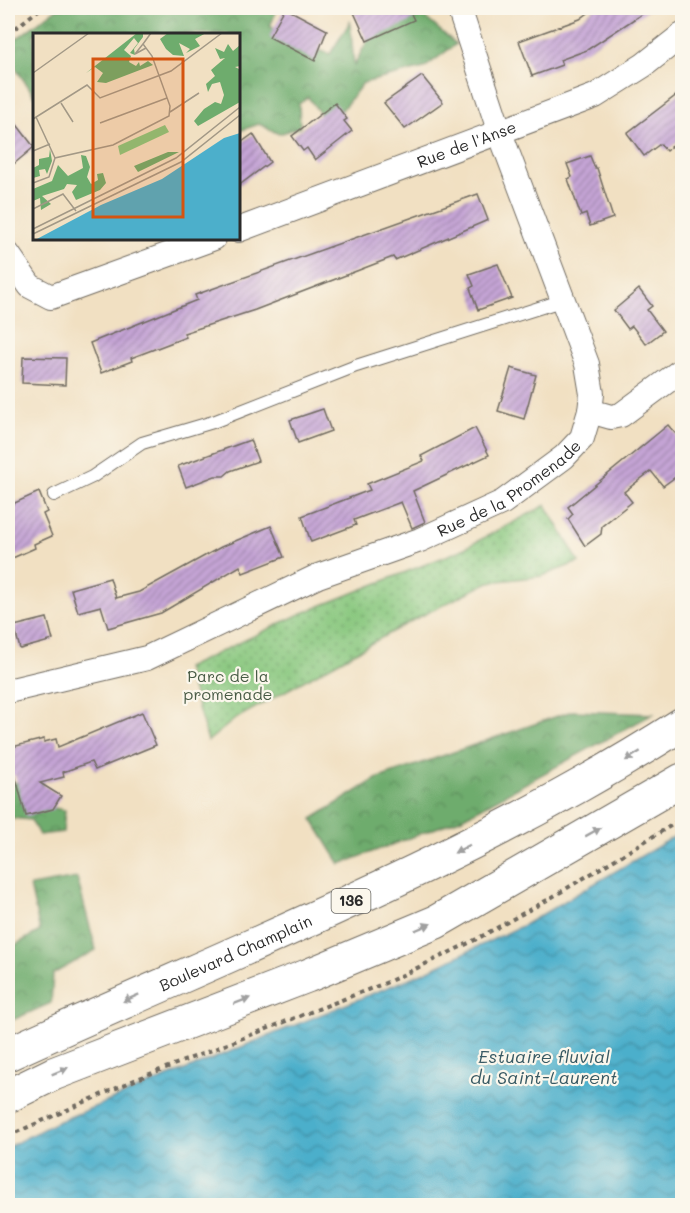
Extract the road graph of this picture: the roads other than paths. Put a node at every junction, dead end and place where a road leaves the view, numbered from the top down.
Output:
1 (459, 8) edge
2 (682, 35) edge
3 (501, 133) junction
4 (240, 229) edge
5 (208, 240) edge
6 (8, 254) edge
7 (564, 300) junction
8 (682, 370) edge
9 (590, 411) junction
10 (54, 495) dead end
11 (8, 691) edge
12 (682, 724) edge
13 (682, 780) edge
14 (8, 1054) edge
15 (8, 1096) edge

1 - 3 street, Rue de la Promenade
2 - 3 street, Rue de l'Anse
3 - 4 street, Rue de l'Anse
3 - 7 street, Rue de la Promenade
5 - 6 street
7 - 9 street, Rue de la Promenade
7 - 10 lane
8 - 9 street
9 - 11 street, Rue de la Promenade
12 -> 14 main road, Boulevard Champlain / 136
15 -> 13 main road

